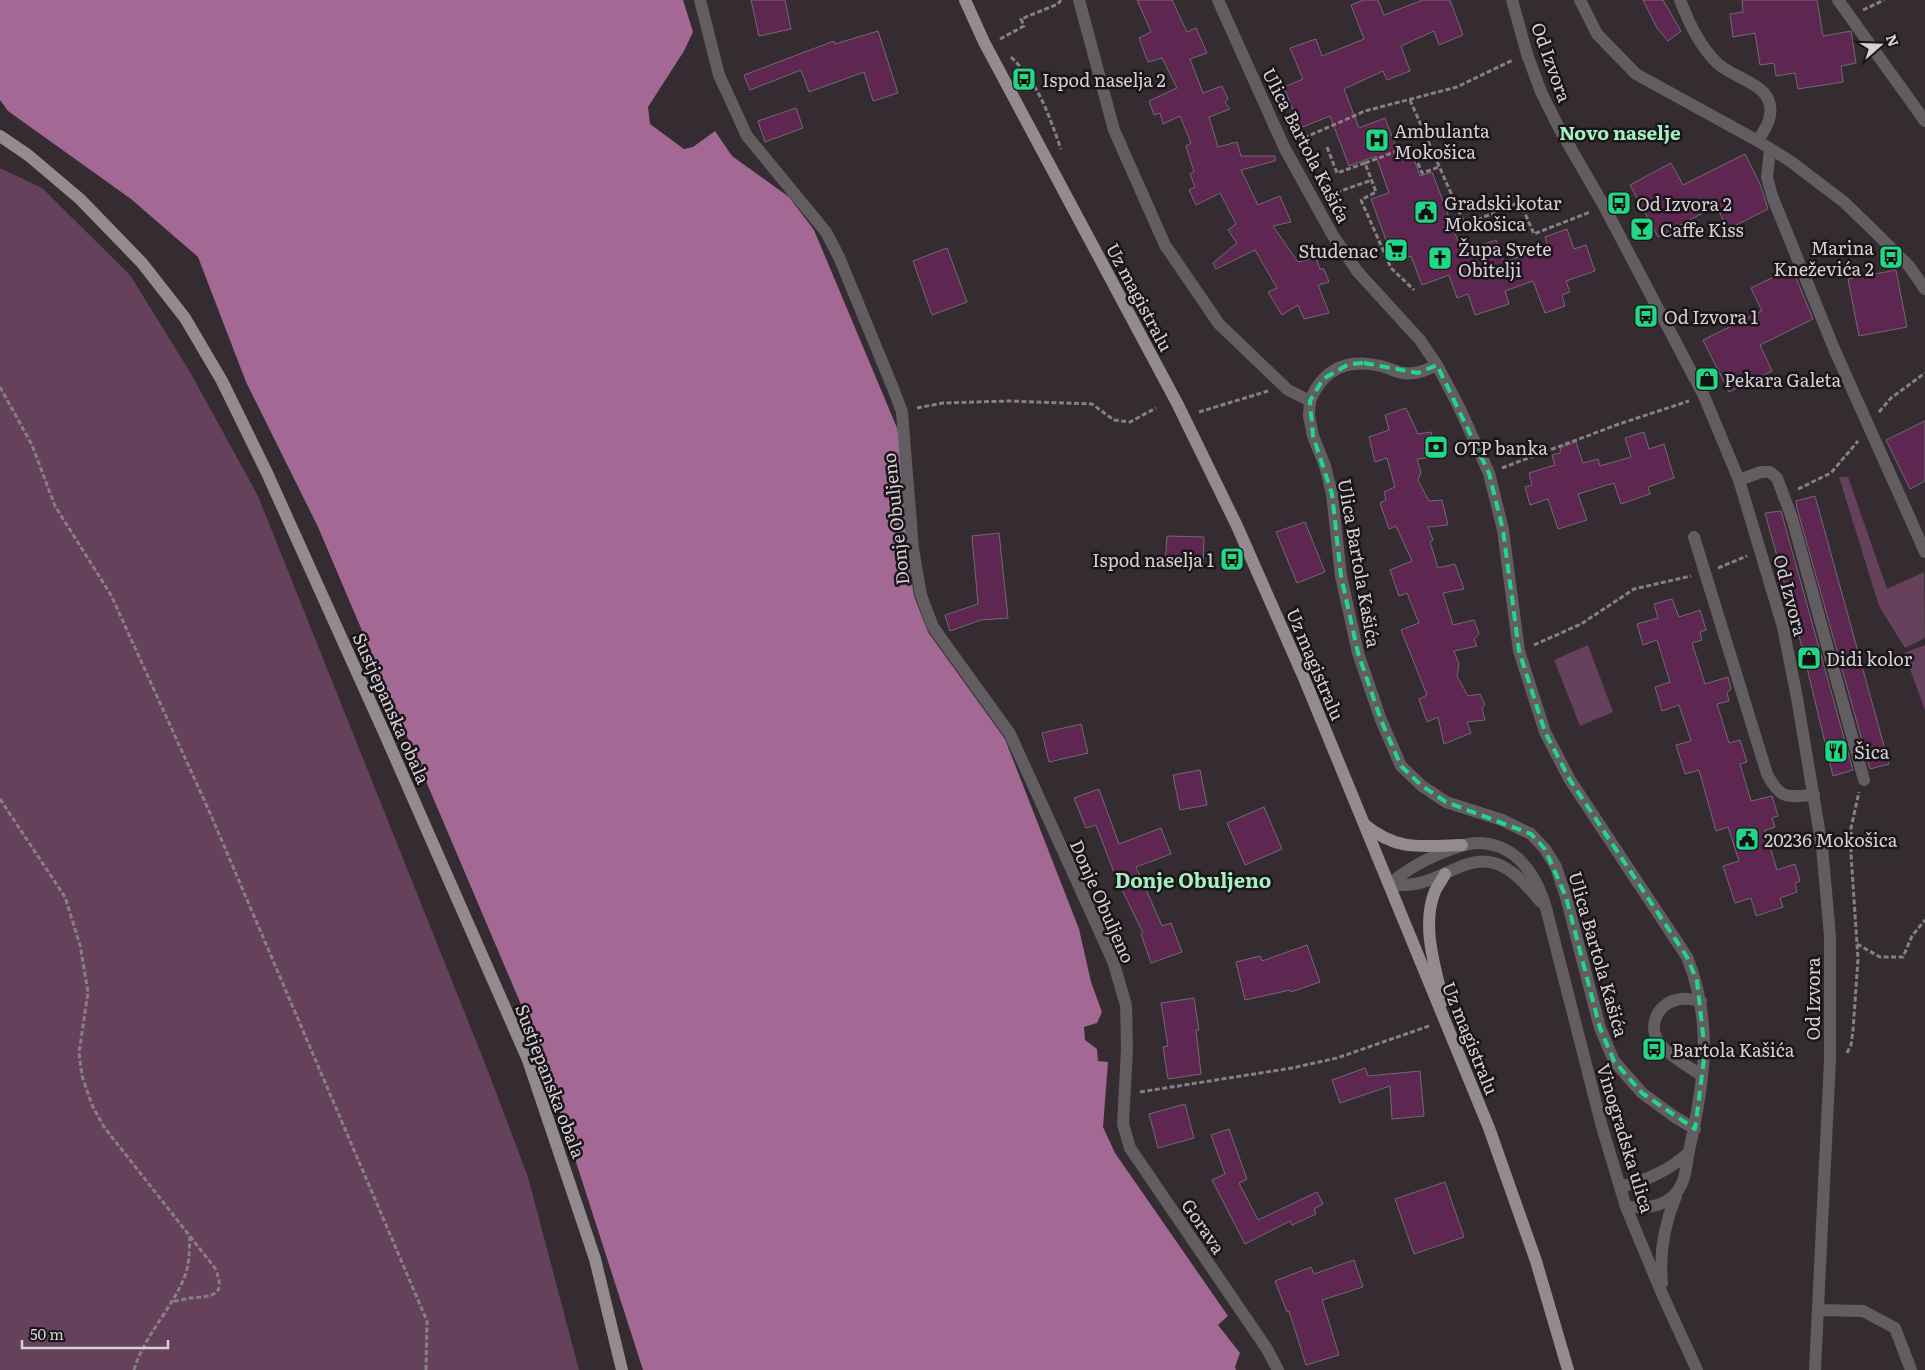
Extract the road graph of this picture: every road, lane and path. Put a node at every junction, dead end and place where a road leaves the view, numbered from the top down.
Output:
1 (700, 0) edge
2 (965, 0) edge
3 (1061, 0) edge
4 (1079, 0) edge
5 (1218, 0) edge
6 (1512, 0) edge
7 (1580, 0) edge
8 (1680, 0) edge
9 (1838, 0) edge
10 (1884, 0) edge
11 (1849, 16) junction
12 (1000, 38) dead end
13 (1527, 54) junction
14 (1410, 100) junction
15 (1925, 121) edge
16 (0, 136) edge
17 (1758, 141) junction
18 (1284, 147) junction
19 (1327, 147) dead end
20 (1770, 148) junction
21 (1365, 163) junction
22 (1439, 167) junction
23 (1372, 180) junction
24 (1314, 201) junction
25 (1604, 206) junction
26 (1925, 289) edge
27 (1414, 290) dead end
28 (1437, 365) junction
29 (1925, 373) edge
30 (1280, 382) junction
31 (0, 387) edge
32 (1704, 396) junction
33 (1310, 402) junction
34 (1156, 408) dead end
35 (902, 412) junction
36 (1199, 412) dead end
37 (1868, 426) junction
38 (1489, 473) junction
39 (1740, 480) junction
40 (1784, 496) junction
41 (1694, 537) dead end
42 (1761, 551) junction
43 (1925, 552) edge
44 (1705, 573) junction
45 (1520, 652) junction
46 (1864, 780) joint
47 (1814, 795) junction
48 (0, 799) edge
49 (1364, 824) junction
50 (1462, 845) junction
51 (1445, 874) junction
52 (1389, 885) junction
53 (1546, 908) junction
54 (1925, 920) edge
55 (1857, 943) junction
56 (1701, 1002) junction
57 (1430, 1026) dead end
58 (1450, 1033) junction
59 (1830, 1060) junction
60 (1702, 1076) junction
61 (1124, 1095) junction
62 (1695, 1129) junction
63 (1689, 1152) junction
64 (1620, 1187) junction
65 (1677, 1192) junction
66 (1626, 1208) junction
67 (190, 1235) junction
68 (1662, 1296) junction
69 (170, 1302) junction
70 (1819, 1310) junction
71 (134, 1370) edge
72 (426, 1370) edge
73 (622, 1370) edge
74 (1278, 1370) edge
75 (1568, 1370) edge
76 (1696, 1370) edge
77 (1815, 1370) edge
78 (1911, 1370) edge

1 - 35 street, Donje Obuljeno
2 - 49 main road, Uz magistralu
3 - 12 path
4 - 30 street
5 - 18 street, Ulica Bartola Kašića
6 - 13 street, Od Izvora
7 - 17 street
8 - 17 street
9 - 11 street
10 - 11 path
11 - 15 street
13 - 14 path
13 - 25 street, Od Izvora
14 - 18 path
14 - 22 path
16 - 73 main road, Sustjepanska obala
17 - 20 street
18 - 24 street, Ulica Bartola Kašića
19 - 21 path
20 - 26 street
20 - 37 street
21 - 22 path
21 - 23 path
22 - 25 path
23 - 24 path
23 - 27 path
24 - 28 street, Ulica Bartola Kašića
25 - 32 street, Od Izvora
28 - 33 street
28 - 38 street, Ulica Bartola Kašića
29 - 37 path
30 - 33 street
30 - 36 path
31 - 72 path
32 - 38 path
32 - 39 street, Od Izvora
33 - 62 street, Ulica Bartola Kašića
34 - 35 path
35 - 61 street, Donje Obuljeno
37 - 40 path
37 - 43 street
38 - 45 street, Ulica Bartola Kašića
39 - 40 street
39 - 42 street, Od Izvora
40 - 46 street
41 - 44 street
42 - 44 path
42 - 47 street, Od Izvora
44 - 45 path
44 - 47 street
45 - 56 street, Ulica Bartola Kašića
46 - 55 path
47 - 59 street, Od Izvora
48 - 67 path
49 - 50 main road
49 - 52 main road, Uz magistralu
50 - 52 street, Vinogradska ulica
50 - 53 street, Vinogradska ulica
51 - 52 street, Vinogradska ulica
51 - 53 street, Vinogradska ulica
51 - 58 main road
52 - 58 main road, Uz magistralu
53 - 64 street, Vinogradska ulica
54 - 55 path
55 - 59 path
56 - 60 street, Ulica Bartola Kašića
56 - 60 street
57 - 61 path
58 - 75 main road, Uz magistralu
59 - 70 street, Od Izvora
60 - 62 street, Ulica Bartola Kašića
61 - 74 street, Gorava
62 - 63 street, Ulica Bartola Kašića
63 - 64 street
63 - 65 street, Ulica Bartola Kašića
64 - 66 street, Vinogradska ulica
65 - 66 street
65 - 68 street, Ulica Bartola Kašića
66 - 68 street, Vinogradska ulica
67 - 69 path
67 - 69 path
68 - 76 street, Vinogradska ulica
69 - 71 path
70 - 77 street, Od Izvora
70 - 78 street

